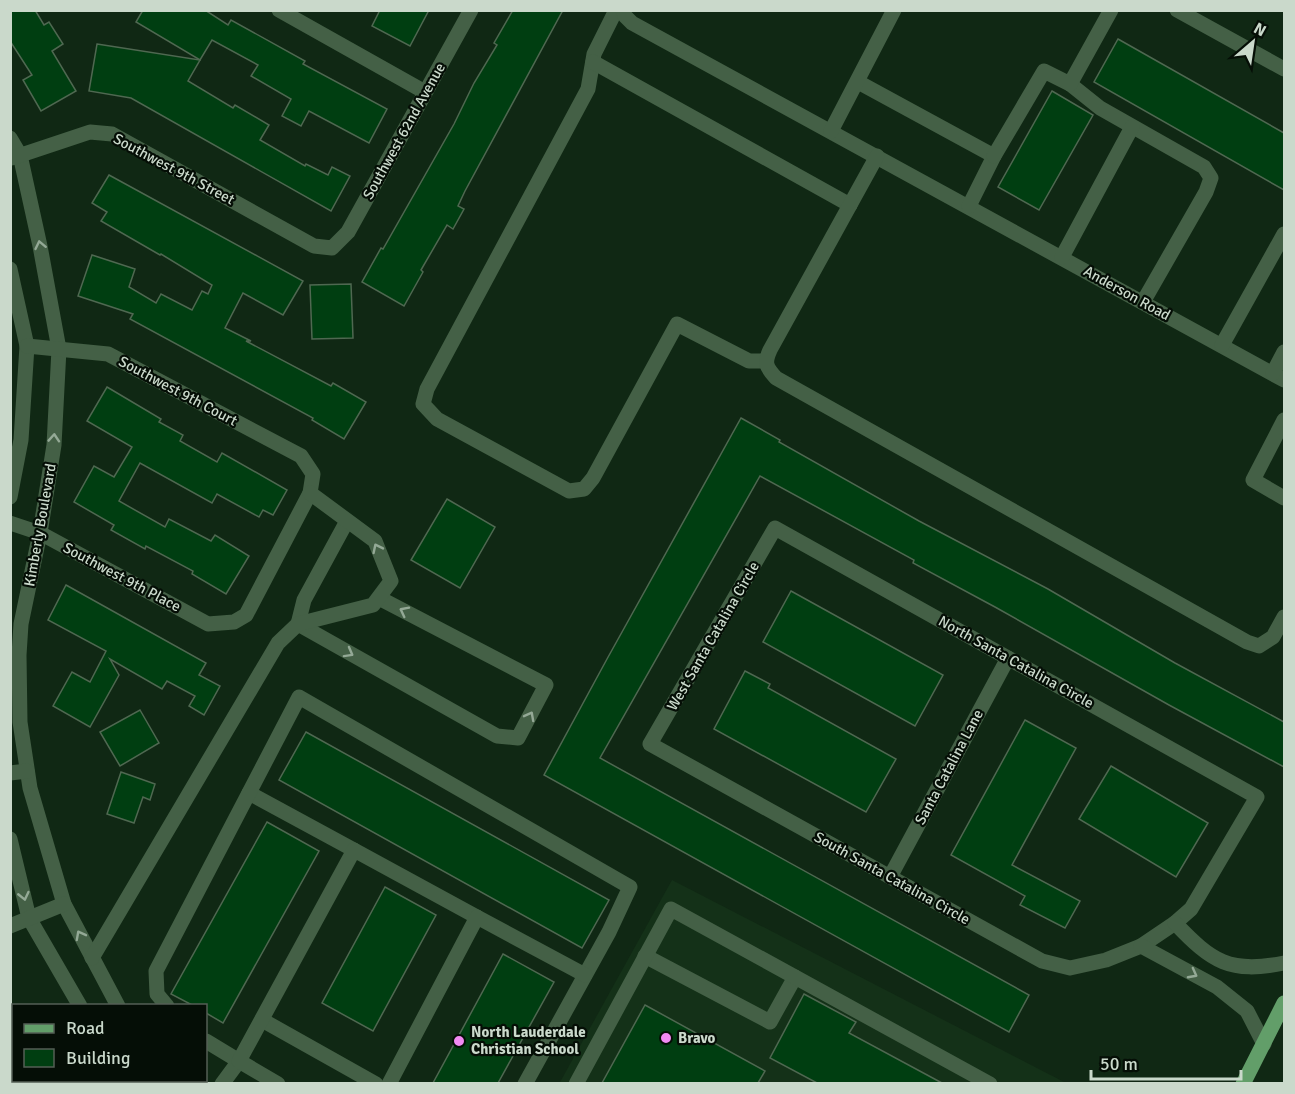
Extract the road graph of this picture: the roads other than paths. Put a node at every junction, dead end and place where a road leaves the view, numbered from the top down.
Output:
1 (279, 10) edge
2 (471, 10) edge
3 (616, 10) edge
4 (623, 10) edge
5 (894, 10) edge
6 (1111, 10) edge
7 (1177, 10) edge
8 (593, 62) junction
9 (1284, 69) edge
10 (858, 82) junction
11 (1070, 84) junction
12 (425, 92) junction
13 (1132, 127) junction
14 (831, 131) junction
15 (10, 138) edge
16 (877, 156) junction
17 (994, 156) junction
18 (15, 157) edge
19 (850, 205) junction
20 (969, 206) junction
21 (1284, 234) edge
22 (332, 248) joint
23 (1062, 257) junction
24 (10, 269) edge
25 (1143, 302) junction
26 (1222, 345) junction
27 (27, 346) junction
28 (59, 349) junction
29 (1284, 352) edge
30 (765, 361) junction
31 (1279, 377) edge
32 (1284, 420) edge
33 (309, 493) junction
34 (10, 497) edge
35 (1284, 498) edge
36 (347, 521) junction
37 (10, 523) edge
38 (775, 528) joint
39 (40, 533) junction
40 (379, 598) junction
41 (1284, 617) edge
42 (298, 624) junction
43 (1008, 658) junction
44 (650, 744) joint
45 (27, 771) junction
46 (10, 773) edge
47 (249, 793) junction
48 (1257, 797) joint
49 (10, 839) edge
50 (354, 850) junction
51 (890, 877) junction
52 (64, 904) junction
53 (477, 917) junction
54 (29, 918) junction
55 (1175, 923) junction
56 (10, 926) edge
57 (1141, 946) junction
58 (645, 956) junction
59 (92, 958) junction
60 (1284, 963) edge
61 (585, 975) junction
62 (795, 977) junction
63 (1284, 1003) edge
64 (79, 1004) edge
65 (117, 1004) edge
66 (166, 1004) edge
67 (262, 1020) junction
68 (207, 1042) edge
69 (1264, 1044) junction
70 (239, 1061) junction
71 (222, 1083) edge
72 (278, 1083) edge
73 (376, 1083) edge
74 (389, 1083) edge
75 (525, 1083) edge
76 (576, 1083) edge
77 (990, 1083) edge
78 (1243, 1083) edge

1 - 12 street
2 - 12 street, Southwest 62nd Avenue
3 - 8 street
4 - 14 street, Anderson Road
5 - 10 street
6 - 11 street
7 - 9 street
8 - 19 street
8 - 30 street
10 - 14 street
10 - 17 street
11 - 13 street
11 - 17 street
12 - 22 street, Southwest 62nd Avenue
13 - 23 street
13 - 25 street
14 - 16 street, Anderson Road
15 - 18 street, Kimberly Boulevard
16 - 19 street
16 - 20 street, Anderson Road
17 - 20 street
18 - 22 street, Southwest 9th Street
28 -> 18 street, Kimberly Boulevard
19 - 30 street
20 - 23 street, Anderson Road
21 - 26 street
23 - 25 street, Anderson Road
24 - 27 street
25 - 26 street, Anderson Road
26 - 31 street, Anderson Road
27 - 28 street, Southwest 9th Court
27 - 34 street
28 - 33 street, Southwest 9th Court
39 -> 28 street, Kimberly Boulevard
29 - 31 street
30 - 41 street
32 - 35 street
33 - 36 street
33 - 39 street, Southwest 9th Place
40 -> 36 street
36 - 42 street
37 - 39 street, Southwest 9th Place
38 - 43 street, North Santa Catalina Circle
38 - 44 street, West Santa Catalina Circle
39 - 45 street, Kimberly Boulevard
40 - 42 street
42 -> 40 street
42 - 59 street
43 - 48 street, North Santa Catalina Circle
43 - 51 street, Santa Catalina Lane
44 - 51 street, South Santa Catalina Circle
45 - 46 street
45 - 52 street, Kimberly Boulevard
47 - 50 street
47 - 61 street
47 - 66 street
48 - 55 street, South Santa Catalina Circle
49 -> 54 street
50 - 53 street
50 - 67 street
51 - 57 street, South Santa Catalina Circle
52 - 54 street
59 -> 52 street, Kimberly Boulevard
53 - 61 street
53 - 74 street
54 - 56 street
54 - 64 street
55 - 57 street, South Santa Catalina Circle
55 - 60 street
57 -> 69 street
58 - 62 street
58 - 62 street
58 - 76 street
59 - 65 street, Kimberly Boulevard
61 - 75 street
62 - 77 street
63 - 69 main road
67 - 70 street
67 - 73 street
68 - 70 street
69 - 78 main road
70 - 71 street
70 - 72 street

